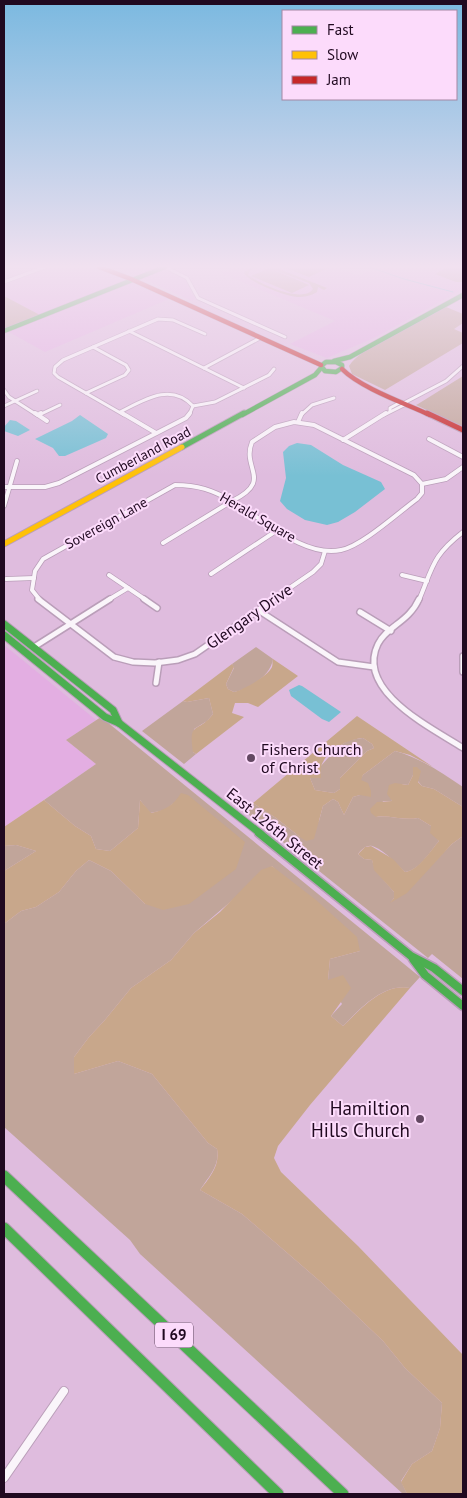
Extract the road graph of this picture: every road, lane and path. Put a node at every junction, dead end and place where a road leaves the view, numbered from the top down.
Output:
1 (115, 337) edge
2 (140, 337) edge
3 (258, 337) edge
4 (387, 337) edge
5 (262, 339) junction
6 (93, 347) junction
7 (296, 353) junction
8 (350, 357) junction
9 (332, 361) junction
10 (463, 366) edge
11 (321, 367) junction
12 (204, 368) junction
13 (342, 368) junction
14 (274, 369) dead end
15 (331, 372) junction
16 (364, 384) junction
17 (294, 387) junction
18 (244, 388) junction
19 (4, 390) edge
20 (37, 391) dead end
21 (86, 393) junction
22 (334, 398) dead end
23 (15, 401) junction
24 (404, 403) junction
25 (60, 405) dead end
26 (4, 406) edge
27 (193, 406) junction
28 (120, 412) junction
29 (38, 415) junction
30 (47, 421) dead end
31 (298, 422) junction
32 (463, 430) edge
33 (156, 433) junction
34 (429, 439) dead end
35 (343, 440) junction
36 (463, 457) edge
37 (17, 461) dead end
38 (463, 467) edge
39 (190, 483) joint
40 (422, 484) junction
41 (4, 487) edge
42 (10, 487) junction
43 (231, 501) junction
44 (4, 506) edge
45 (279, 530) junction
46 (462, 534) edge
47 (163, 543) dead end
48 (4, 544) edge
49 (326, 551) junction
50 (211, 574) dead end
51 (109, 575) dead end
52 (402, 575) dead end
53 (6, 578) dead end
54 (34, 578) junction
55 (427, 581) junction
56 (128, 588) junction
57 (157, 608) dead end
58 (258, 610) junction
59 (360, 612) dead end
60 (4, 624) edge
61 (70, 624) junction
62 (391, 630) junction
63 (4, 635) edge
64 (34, 647) junction
65 (463, 656) edge
66 (159, 662) junction
67 (374, 667) junction
68 (463, 672) edge
69 (156, 683) dead end
70 (119, 723) junction
71 (463, 748) edge
72 (411, 956) junction
73 (463, 991) edge
74 (463, 1006) edge
75 (4, 1176) edge
76 (4, 1228) edge
77 (64, 1391) dead end
78 (4, 1478) edge
79 (278, 1494) edge
80 (343, 1494) edge

1 - 6 street
2 - 12 street
3 - 5 main road
4 - 8 main road
5 - 7 main road
5 - 12 street
6 - 21 street
6 - 21 street
7 - 9 main road
7 - 11 main road
8 - 9 main road
8 - 13 main road
9 - 11 main road, Cumberland Road
9 - 13 main road
10 - 24 street
11 - 15 main road
11 - 17 main road, Cumberland Road
12 - 18 street
13 - 15 main road, Cumberland Road
13 - 16 main road
14 - 18 street
15 - 16 main road
15 - 17 main road, Cumberland Road
16 - 24 main road
17 - 48 main road, Cumberland Road
18 - 27 street
19 - 23 street
20 - 23 street
21 - 28 street
22 - 31 street
23 - 26 street
23 - 29 street
24 - 32 main road
24 - 35 street
25 - 29 street
27 - 28 street
27 - 33 street
28 - 33 street
29 - 30 street
31 - 35 street
31 - 43 street
33 - 42 street
34 - 36 street
35 - 40 street
37 - 42 street
38 - 40 street
39 - 43 street, Herald Square
39 - 54 street, Sovereign Lane
40 - 49 street
41 - 42 street
42 - 44 street
43 - 45 street, Herald Square
43 - 47 street
45 - 49 street, Herald Square
45 - 50 street
46 - 55 street
49 - 58 street, Glengary Drive
51 - 56 street
52 - 55 street
53 - 54 street
54 - 61 street, Glengary Drive
55 - 62 street
56 - 57 street
56 - 61 street
58 - 66 street, Glengary Drive
58 - 67 street
59 - 62 street
60 - 64 main road, East 126th Street
61 - 64 street
61 - 66 street, Glengary Drive
62 - 67 street
63 - 70 main road, East 126th Street
64 - 70 main road, East 126th Street
65 - 68 street
66 - 69 street
67 - 71 street
70 - 72 main road, East 126th Street
72 - 73 main road, East 126th Street
72 - 74 main road, East 126th Street
75 - 80 main road, I 69
76 - 79 main road, I 69
77 - 78 street

